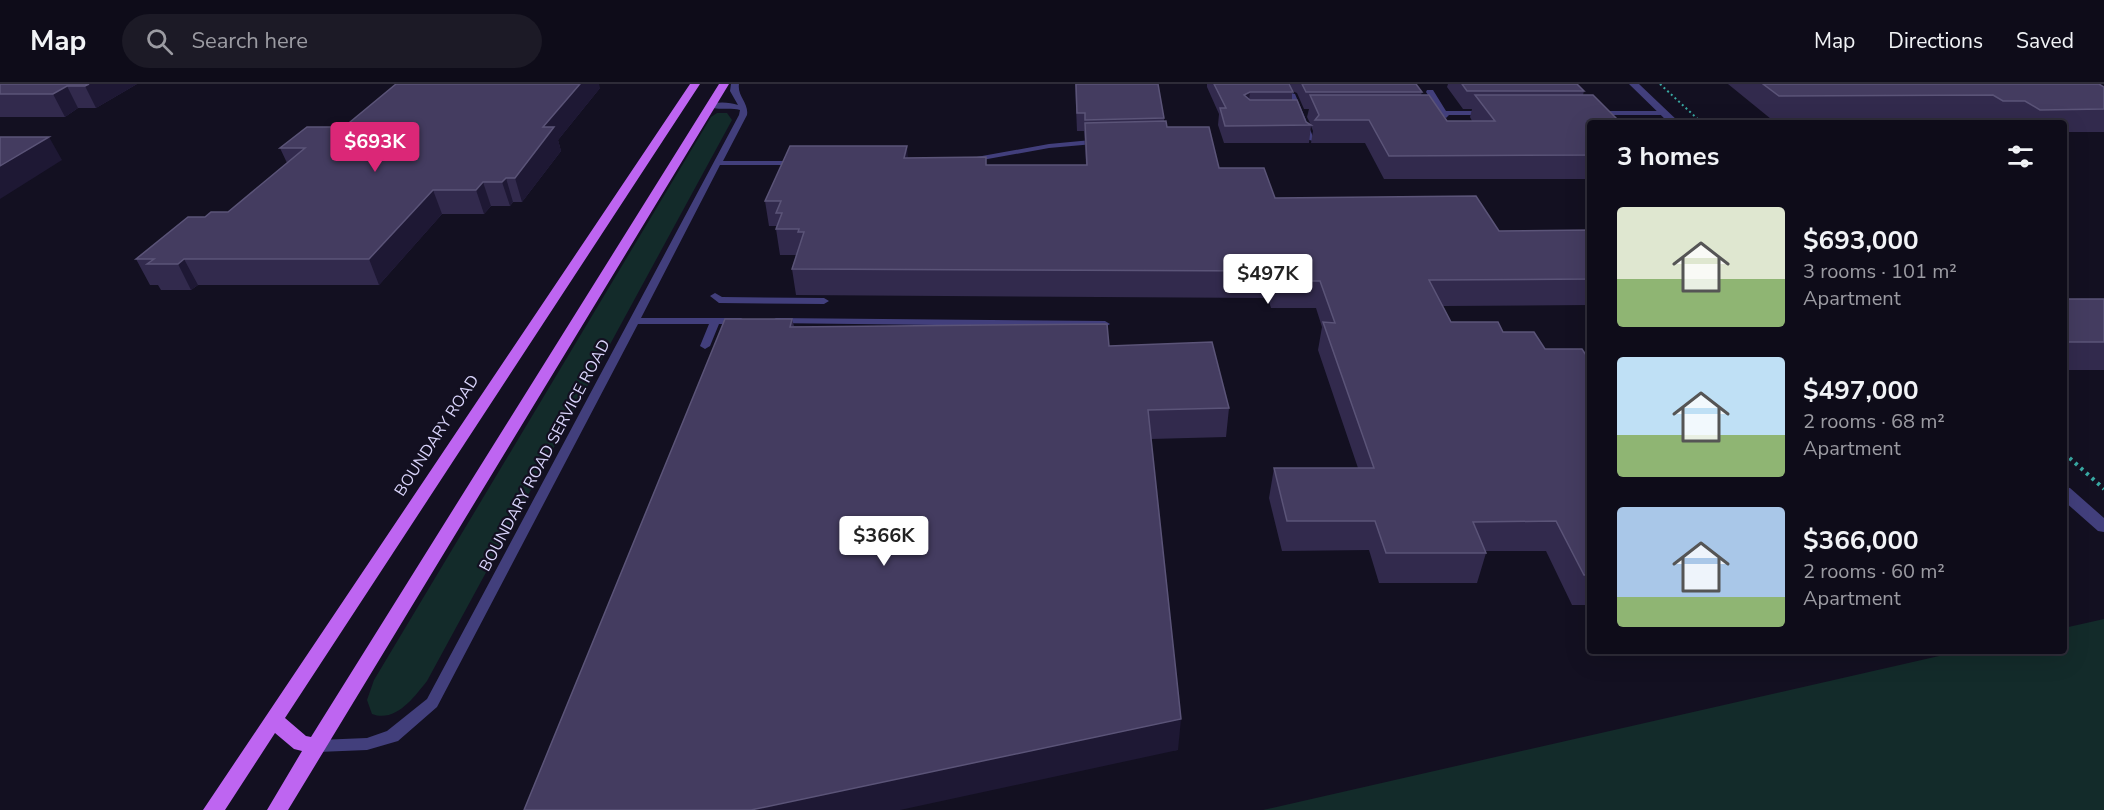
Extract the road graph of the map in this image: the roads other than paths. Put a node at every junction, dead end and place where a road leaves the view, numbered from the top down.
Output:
1 (695, 84) edge
2 (724, 84) edge
3 (735, 84) edge
4 (1634, 84) edge
5 (1430, 92) dead end
6 (1291, 94) edge
7 (695, 107) junction
8 (744, 109) junction
9 (1289, 113) edge
10 (1299, 113) junction
11 (1310, 113) edge
12 (1410, 113) edge
13 (1444, 113) junction
14 (1492, 113) edge
15 (1588, 113) edge
16 (1664, 113) junction
17 (1672, 120) edge
18 (1451, 123) edge
19 (1310, 139) edge
20 (1107, 141) edge
21 (961, 161) edge
22 (810, 163) edge
23 (717, 164) junction
24 (715, 296) dead end
25 (824, 301) dead end
26 (634, 321) junction
27 (715, 321) junction
28 (1105, 324) edge
29 (705, 346) dead end
30 (2067, 495) edge
31 (2104, 527) edge
32 (273, 720) junction
33 (318, 746) junction
34 (213, 810) edge
35 (277, 810) edge

1 - 7 main road, BOUNDARY ROAD
2 - 7 main road, BOUNDARY ROAD
3 - 8 lane
4 - 16 street
5 - 13 lane
6 - 10 lane
7 - 8 lane
7 - 32 main road, BOUNDARY ROAD
7 - 33 main road, BOUNDARY ROAD
8 - 23 lane, BOUNDARY ROAD SERVICE ROAD
9 - 10 lane
10 - 11 lane
10 - 19 lane
12 - 13 lane
13 - 14 lane
13 - 18 lane
15 - 16 lane
16 - 17 street
20 - 21 lane
22 - 23 lane
23 - 26 lane, BOUNDARY ROAD SERVICE ROAD
24 - 25 lane
26 - 27 lane
26 - 33 lane, BOUNDARY ROAD SERVICE ROAD
27 - 28 lane
27 - 29 lane
30 - 31 street
32 - 33 main road
32 - 34 main road, BOUNDARY ROAD
33 - 35 main road, BOUNDARY ROAD

